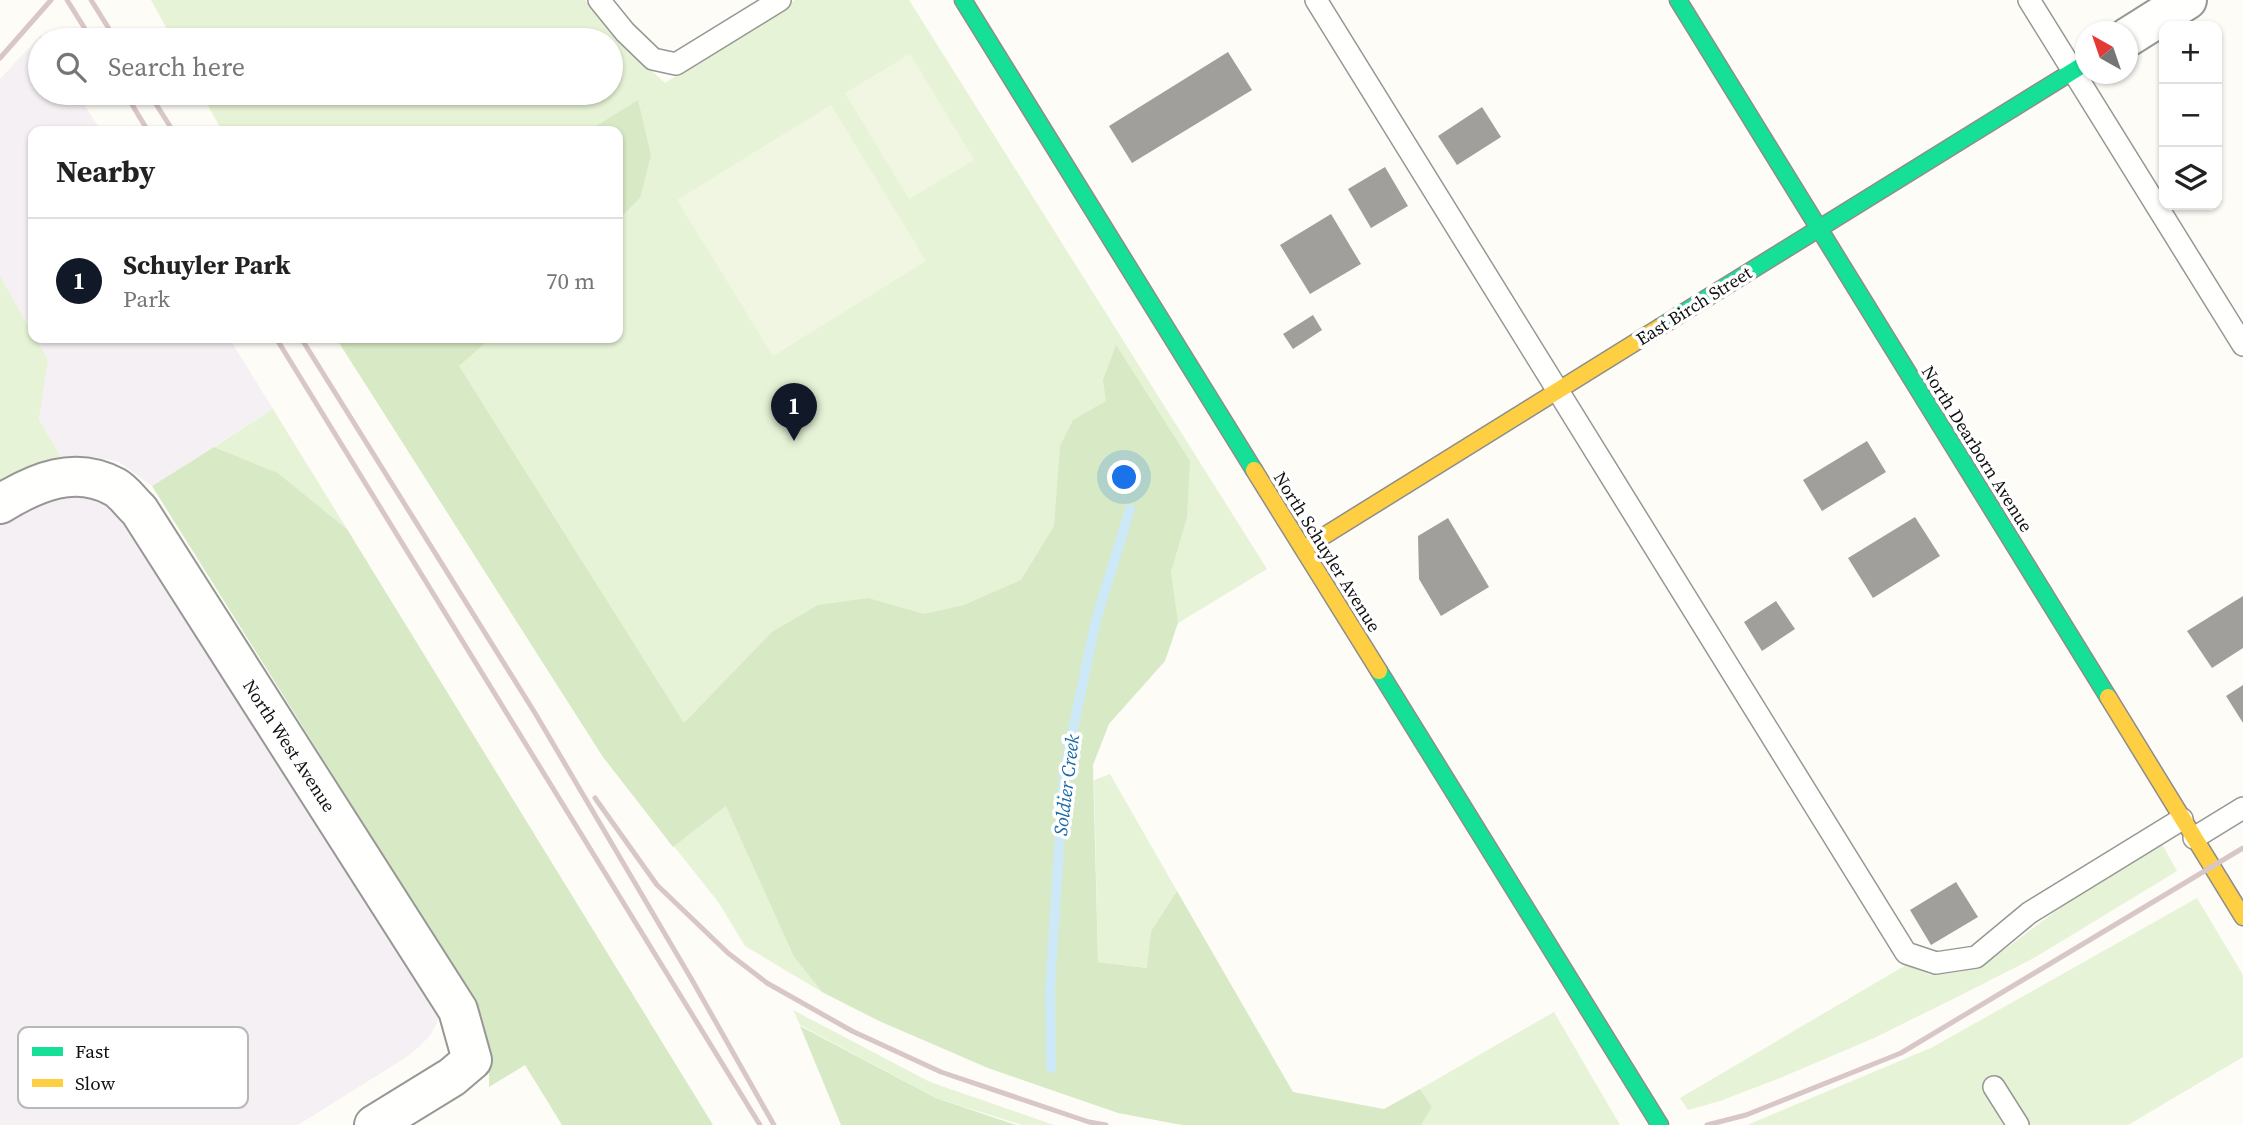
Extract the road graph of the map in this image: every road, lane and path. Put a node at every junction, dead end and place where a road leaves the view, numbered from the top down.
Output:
1 (599, 0) edge
2 (780, 0) edge
3 (963, 0) edge
4 (1316, 0) edge
5 (1678, 0) edge
6 (2029, 0) edge
7 (2187, 0) edge
8 (622, 28) edge
9 (623, 30) edge
10 (2138, 30) edge
11 (2075, 62) edge
12 (2075, 69) edge
13 (2089, 84) edge
14 (1818, 229) junction
15 (2243, 345) edge
16 (1558, 390) junction
17 (0, 504) edge
18 (1303, 549) junction
19 (2243, 808) edge
20 (2182, 819) junction
21 (2194, 838) junction
22 (2243, 917) edge
23 (1994, 1087) dead end
24 (374, 1125) edge
25 (1660, 1125) edge
26 (2018, 1125) edge

1 - 8 lane
2 - 9 lane
3 - 18 street, North Schuyler Avenue
4 - 16 lane
5 - 14 street, North Dearborn Avenue
6 - 11 lane
7 - 10 street
12 - 14 street, East Birch Street
13 - 15 lane
14 - 16 street, East Birch Street
14 - 20 street, North Dearborn Avenue
16 - 18 street, East Birch Street
16 - 20 lane
17 - 24 street, North West Avenue
18 - 25 street, North Schuyler Avenue
19 - 21 lane
20 - 21 street, North Dearborn Avenue
21 - 22 street, North Dearborn Avenue
23 - 26 lane

